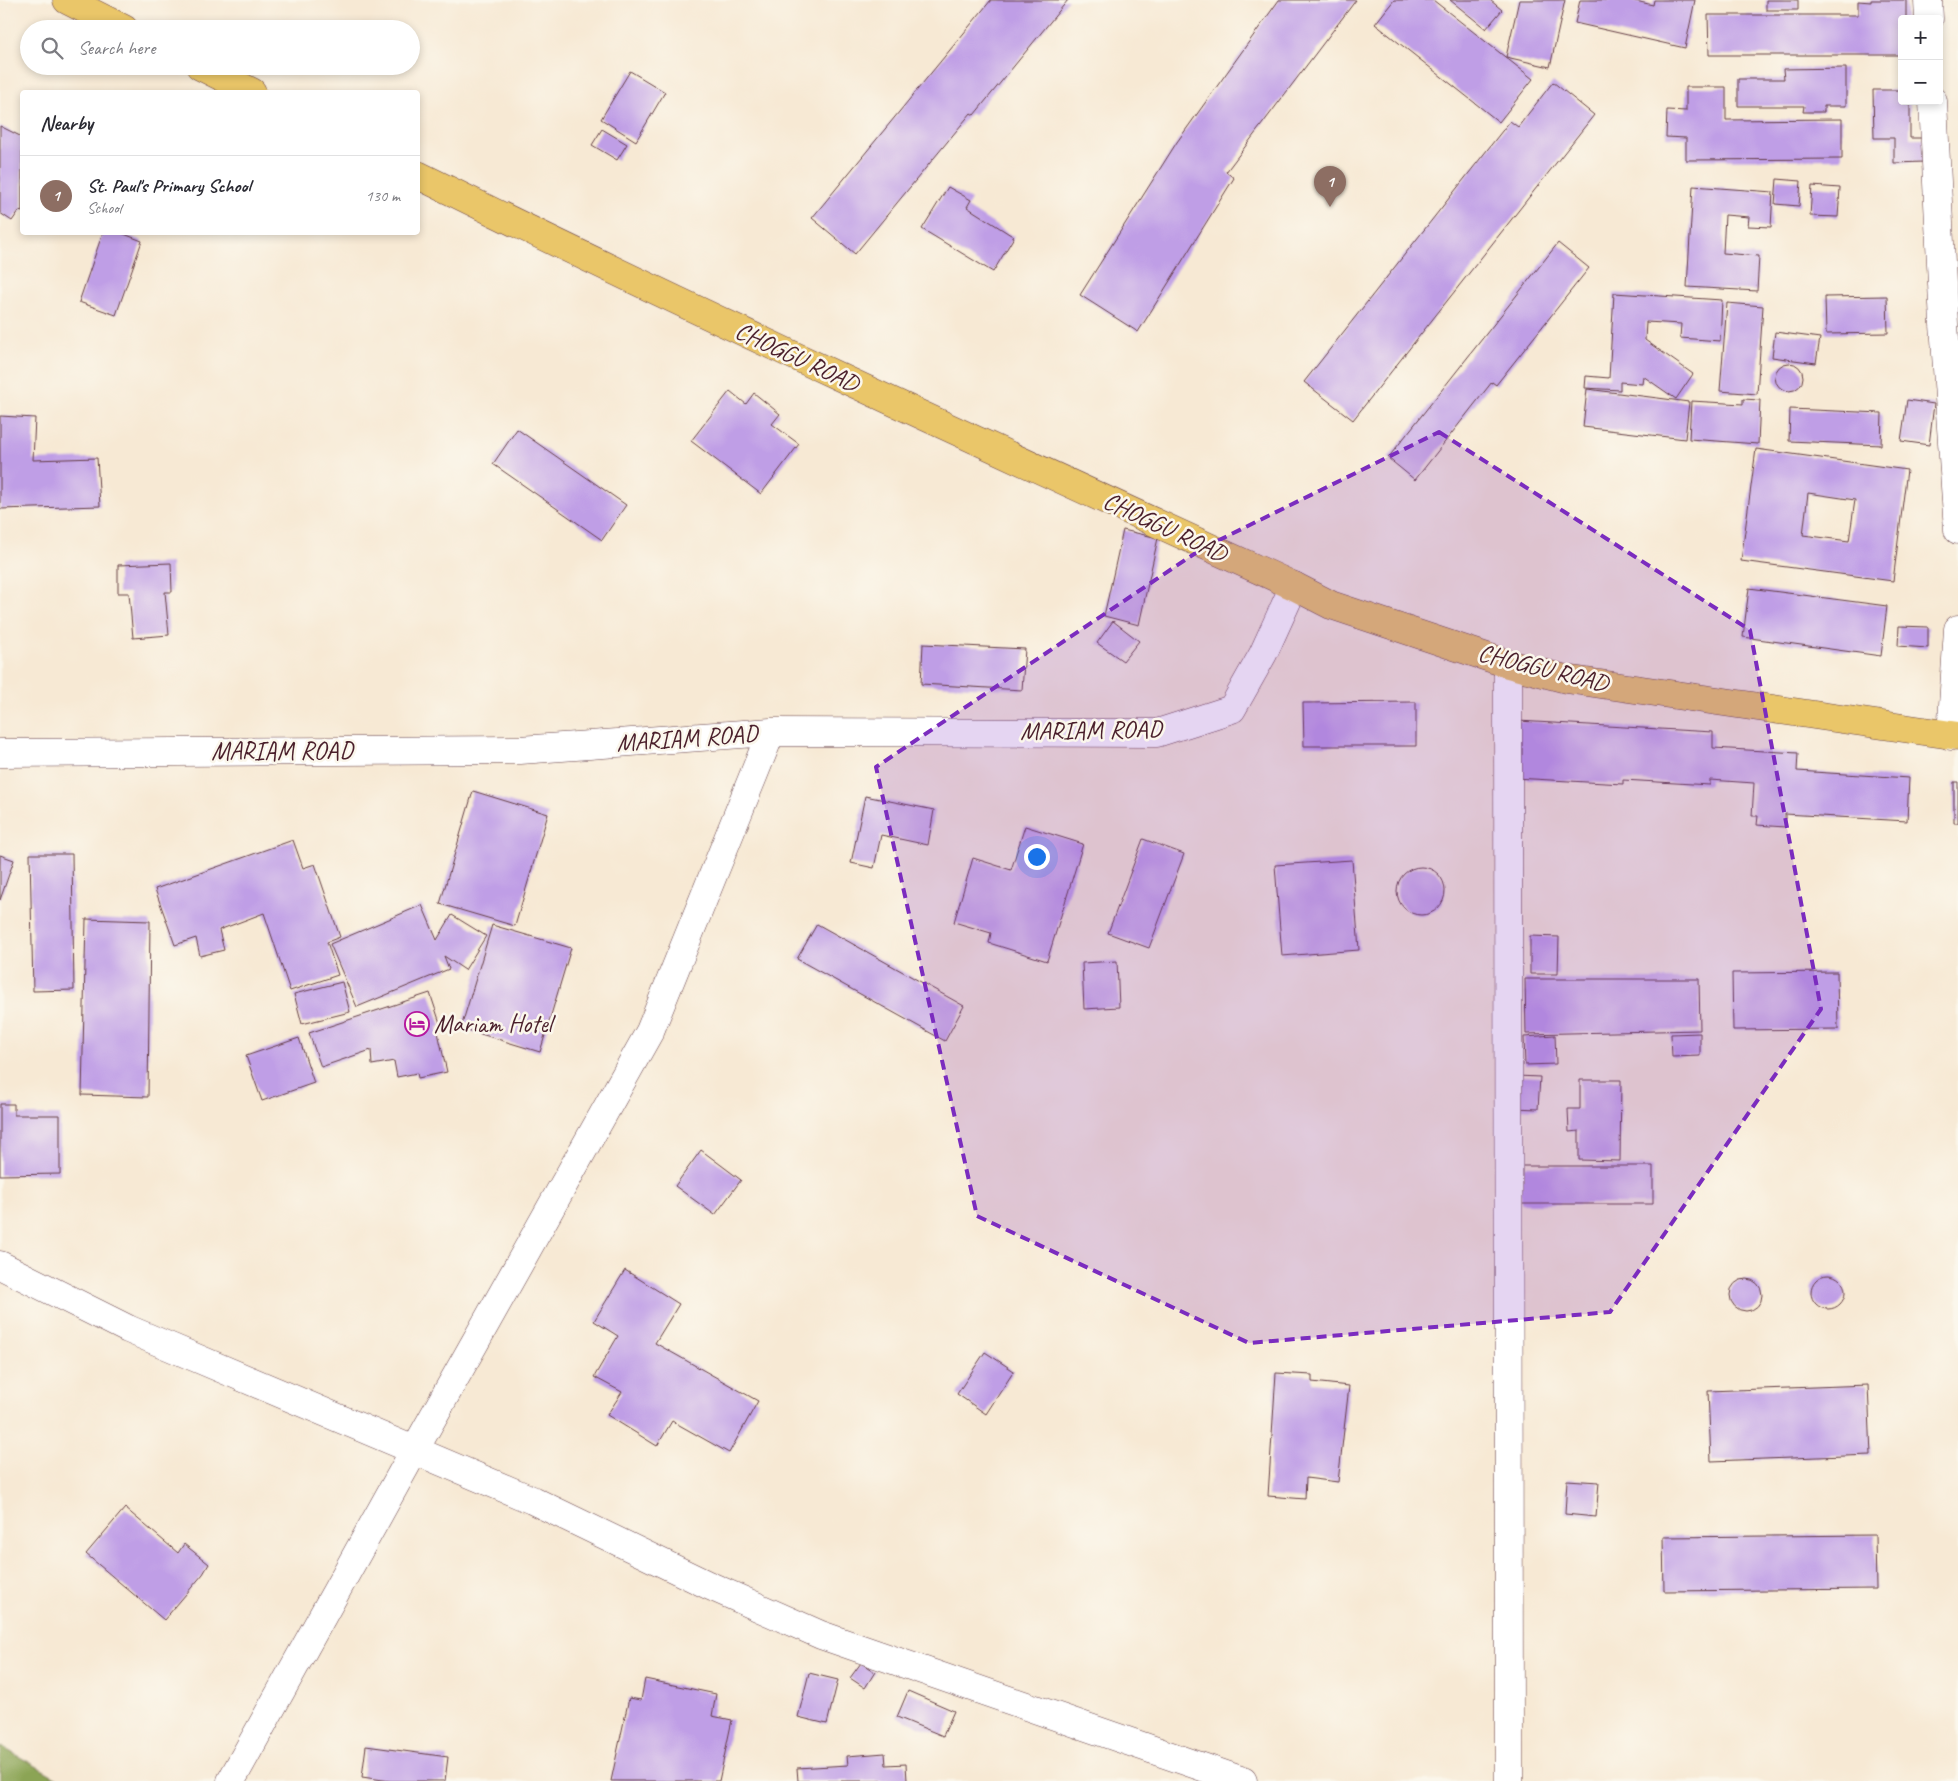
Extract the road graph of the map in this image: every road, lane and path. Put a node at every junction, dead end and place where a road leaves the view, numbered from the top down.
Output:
1 (67, 0) edge
2 (1928, 0) edge
3 (1929, 15) edge
4 (106, 20) edge
5 (218, 75) edge
6 (248, 90) edge
7 (1933, 105) edge
8 (420, 176) edge
9 (1958, 530) edge
10 (1294, 586) junction
11 (1958, 629) edge
12 (1508, 664) junction
13 (771, 732) junction
14 (1954, 736) edge
15 (0, 753) edge
16 (0, 1265) edge
17 (414, 1451) junction
18 (231, 1781) edge
19 (1243, 1781) edge
20 (1509, 1781) edge

1 - 4 main road
2 - 3 street
5 - 6 main road
7 - 9 street
8 - 10 main road, CHOGGU ROAD
10 - 12 main road, CHOGGU ROAD
10 - 13 street, MARIAM ROAD
11 - 14 street
12 - 14 main road, CHOGGU ROAD
12 - 20 street
13 - 15 street, MARIAM ROAD
13 - 17 street
16 - 17 street
17 - 18 street
17 - 19 street

